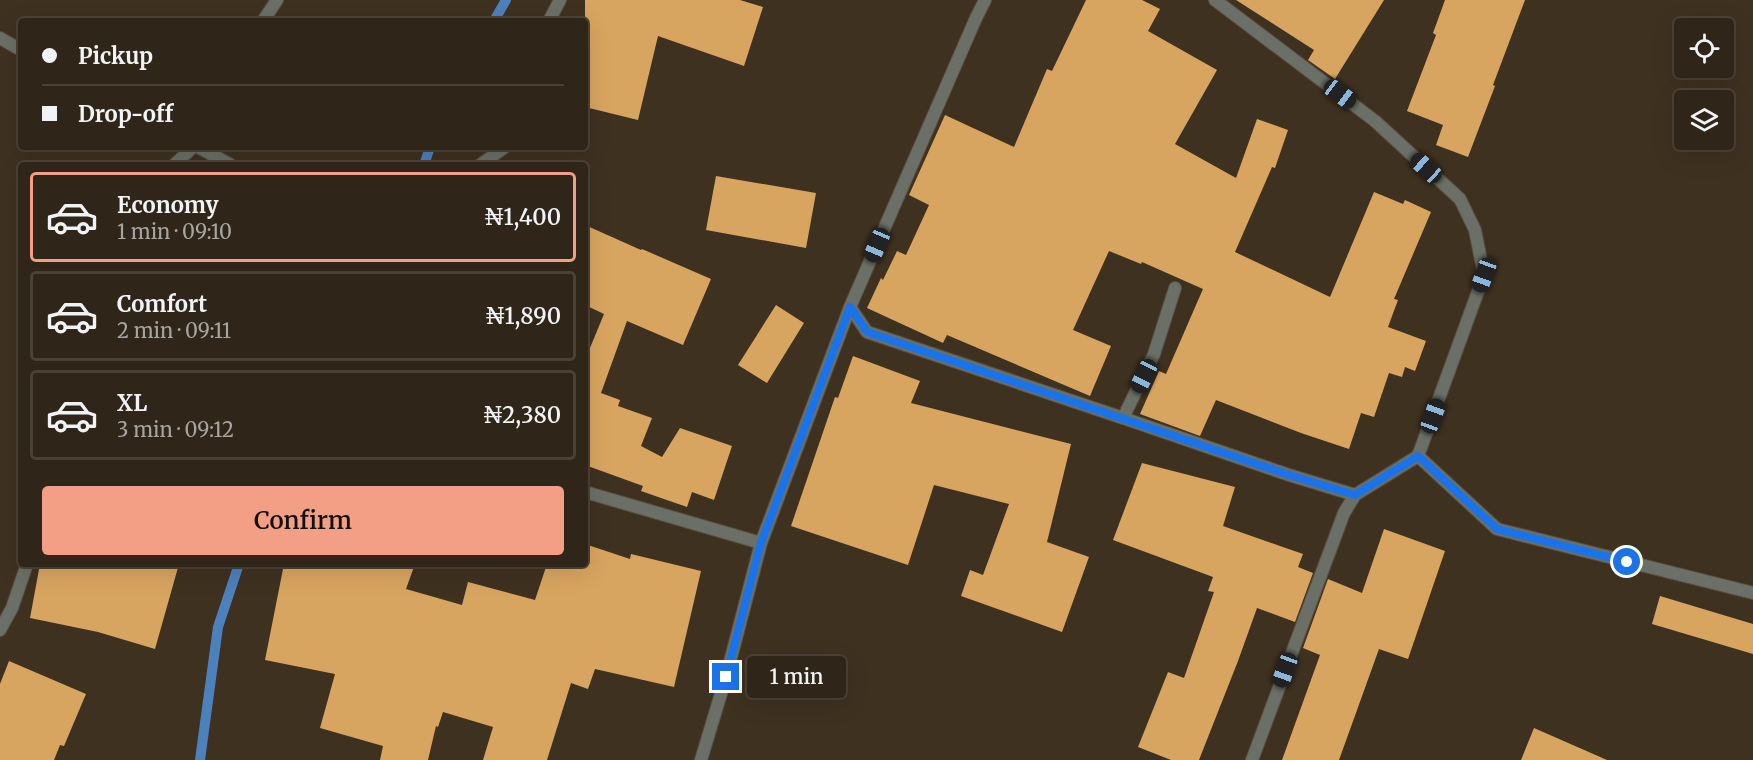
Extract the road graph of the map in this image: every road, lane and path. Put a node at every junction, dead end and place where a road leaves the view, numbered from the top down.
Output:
1 (277, 0) edge
2 (560, 0) edge
3 (985, 0) edge
4 (1215, 0) edge
5 (265, 18) edge
6 (551, 18) edge
7 (0, 38) edge
8 (18, 48) edge
9 (190, 150) edge
10 (204, 150) edge
11 (501, 150) edge
12 (177, 162) edge
13 (226, 162) edge
14 (484, 162) edge
15 (1175, 288) dead end
16 (850, 307) junction
17 (1123, 418) junction
18 (1418, 456) junction
19 (588, 493) edge
20 (1355, 495) junction
21 (761, 543) junction
22 (26, 567) edge
23 (1753, 593) edge
24 (0, 630) edge
25 (701, 760) edge
26 (1252, 760) edge

1 - 5 street
2 - 6 street
3 - 16 street
4 - 18 street
7 - 8 street
9 - 12 street
10 - 13 street
11 - 14 street
15 - 17 street
16 - 17 street
16 - 21 street
17 - 20 street
18 - 20 street
18 - 23 street
19 - 21 street
20 - 26 street
21 - 25 street
22 - 24 street

